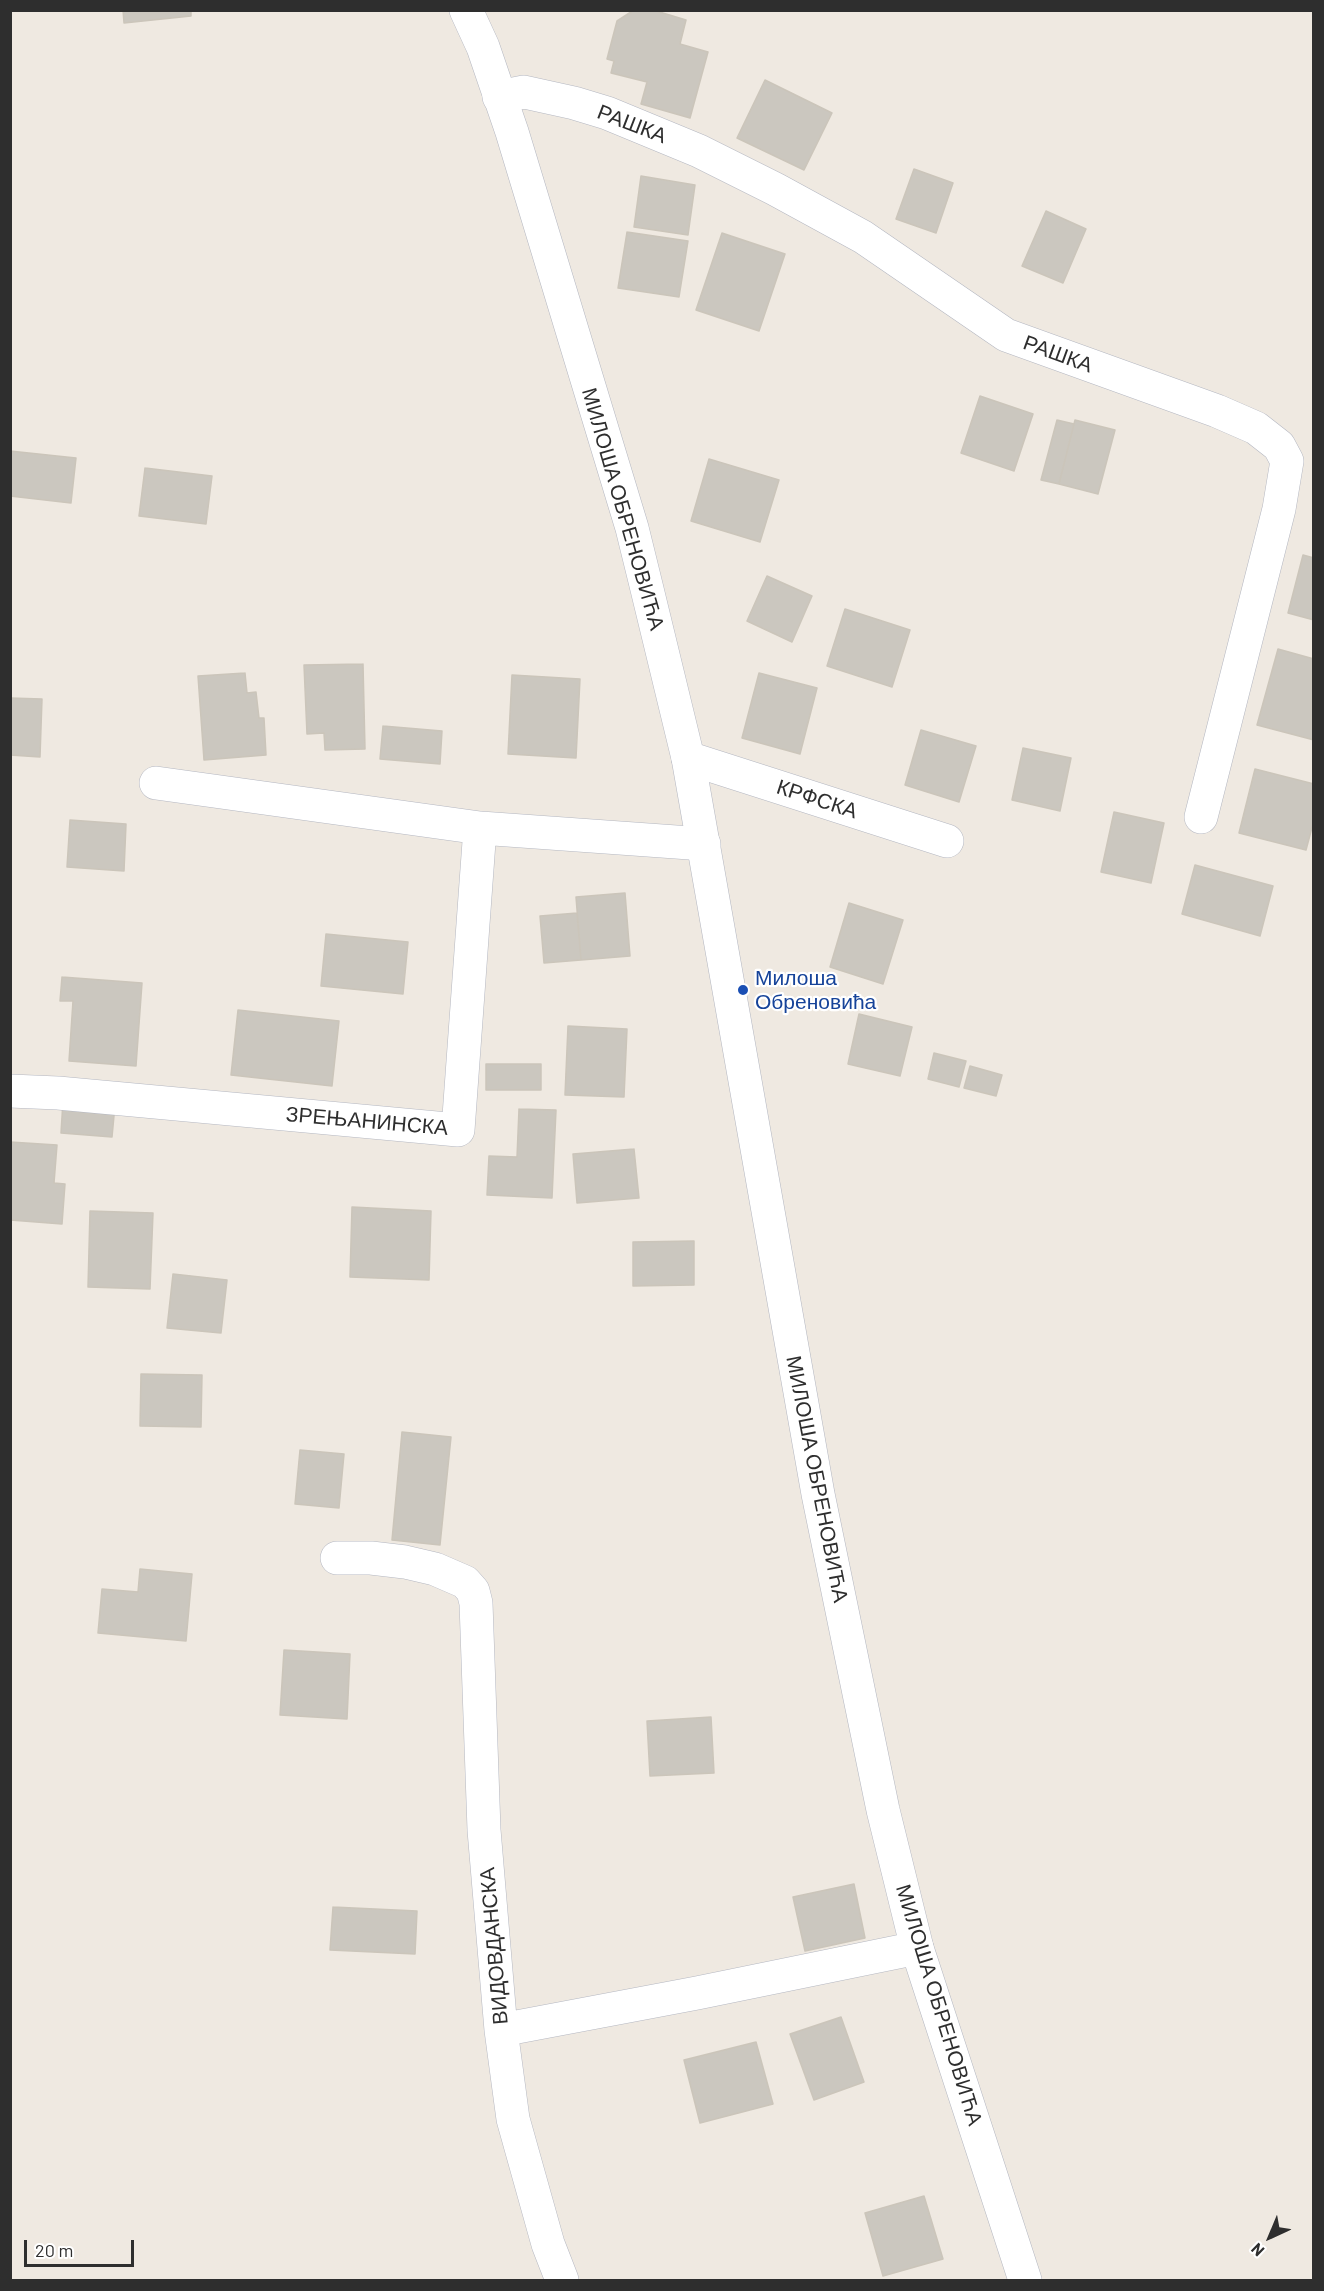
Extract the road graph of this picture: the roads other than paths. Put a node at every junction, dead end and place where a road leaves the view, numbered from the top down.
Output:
1 (466, 10) edge
2 (499, 97) junction
3 (688, 758) junction
4 (156, 783) dead end
5 (1201, 818) dead end
6 (480, 828) junction
7 (946, 841) dead end
8 (704, 844) junction
9 (10, 1091) edge
10 (338, 1558) dead end
11 (917, 1948) junction
12 (501, 2030) junction
13 (562, 2280) edge
14 (1029, 2280) edge

1 - 2 street, МИЛОША ОБРЕНОВИЋА
2 - 3 street, МИЛОША ОБРЕНОВИЋА
2 - 5 street, РАШКА
3 - 7 street, КРФСКА
3 - 8 street, МИЛОША ОБРЕНОВИЋА
4 - 6 street
6 - 8 street
6 - 9 street, ЗРЕЊАНИНСКА
8 - 11 street, МИЛОША ОБРЕНОВИЋА
10 - 12 street, ВИДОВДАНСКА
11 - 12 street
11 - 14 street, МИЛОША ОБРЕНОВИЋА
12 - 13 street, ВИДОВДАНСКА

